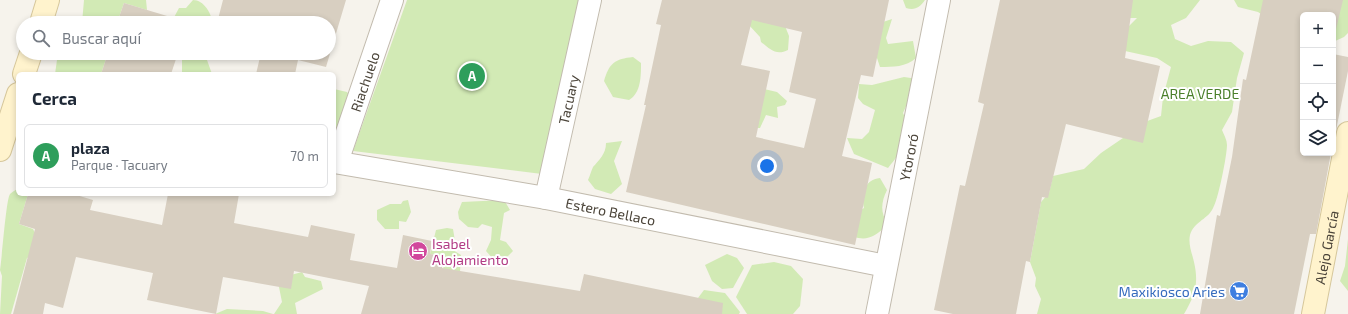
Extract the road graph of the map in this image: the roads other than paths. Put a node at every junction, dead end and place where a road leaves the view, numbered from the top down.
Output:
1 (48, 0) edge
2 (392, 0) edge
3 (590, 0) edge
4 (939, 0) edge
5 (43, 16) edge
6 (29, 60) edge
7 (25, 72) edge
8 (16, 101) edge
9 (1348, 133) edge
10 (0, 150) edge
11 (336, 162) edge
12 (546, 198) junction
13 (886, 266) junction
14 (877, 314) edge
15 (1313, 314) edge

1 - 5 street
2 - 11 street, Riachuelo
3 - 12 street, Tacuary
4 - 13 street, Ytororó
6 - 7 street
8 - 10 street
9 - 15 street, Alejo García
11 - 12 street, Estero Bellaco
12 - 13 street, Estero Bellaco
13 - 14 street, Ytororó

